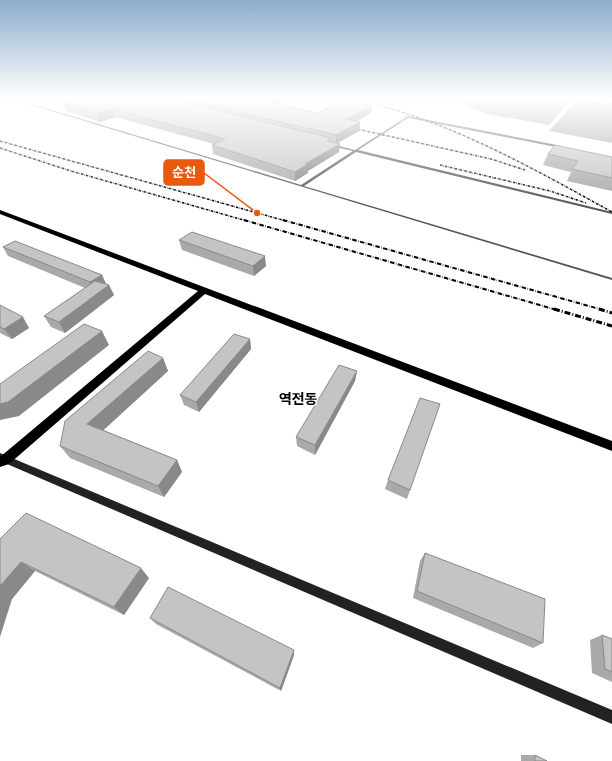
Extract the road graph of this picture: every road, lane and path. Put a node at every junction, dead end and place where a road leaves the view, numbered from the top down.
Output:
1 (127, 134) edge
2 (383, 134) edge
3 (492, 134) edge
4 (326, 144) edge
5 (566, 148) edge
6 (357, 151) junction
7 (301, 186) junction
8 (0, 212) edge
9 (612, 213) edge
10 (612, 279) edge
11 (203, 291) junction
12 (612, 446) edge
13 (2, 460) edge
14 (612, 717) edge

1 - 7 lane
2 - 6 lane
3 - 5 lane
4 - 6 lane
6 - 7 lane
6 - 9 lane
7 - 10 lane
8 - 11 main road
11 - 12 main road
11 - 13 main road
13 - 14 main road

